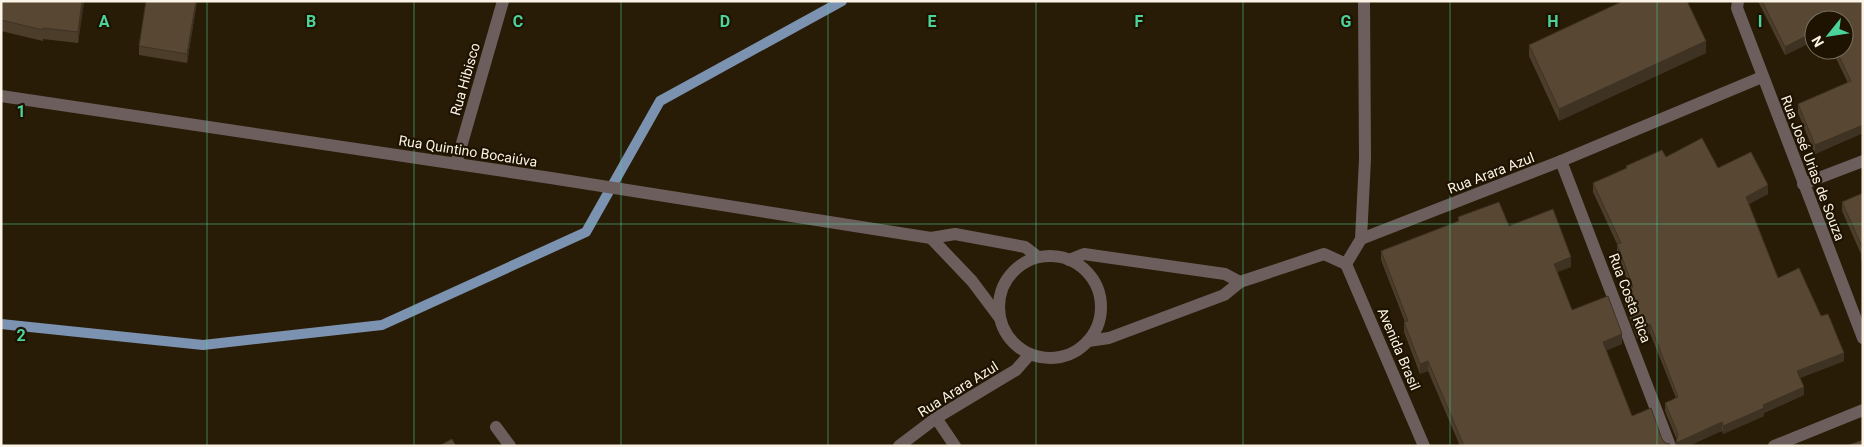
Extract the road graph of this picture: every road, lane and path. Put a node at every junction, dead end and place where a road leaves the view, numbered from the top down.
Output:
1 (503, 1) edge
2 (1364, 1) edge
3 (1737, 5) edge
4 (1762, 76) junction
5 (1, 96) edge
6 (1561, 161) junction
7 (1863, 161) edge
8 (456, 164) junction
9 (1803, 184) junction
10 (931, 238) junction
11 (1361, 239) junction
12 (1038, 258) junction
13 (1070, 260) junction
14 (1346, 264) junction
15 (1240, 282) junction
16 (1000, 319) junction
17 (1863, 338) edge
18 (1088, 341) junction
19 (1030, 354) junction
20 (1863, 410) edge
21 (936, 418) junction
22 (496, 427) dead end
23 (510, 446) edge
24 (899, 446) edge
25 (955, 446) edge
26 (1424, 446) edge
27 (1670, 446) edge
28 (1774, 446) edge

1 - 8 street, Rua Hibisco
2 - 11 street
3 - 4 street, Rua José Urias de Souza
4 - 6 street, Rua Arara Azul
4 - 9 street, Rua José Urias de Souza
5 - 8 street, Rua Quintino Bocaiúva
6 - 11 street, Rua Arara Azul
6 - 27 street, Rua Costa Rica
7 - 9 street
8 - 10 street, Rua Quintino Bocaiúva
9 - 17 street, Rua José Urias de Souza
10 - 12 street, Rua Quintino Bocaiúva
10 - 16 street
11 - 14 street
12 - 13 street
12 - 16 street
13 - 15 street
13 - 18 street
14 - 15 street
14 - 26 street, Avenida Brasil
15 - 18 street
16 - 19 street
18 - 19 street
19 - 21 street, Rua Arara Azul
20 - 28 street
21 - 24 street, Rua Arara Azul
21 - 25 street
22 - 23 street

